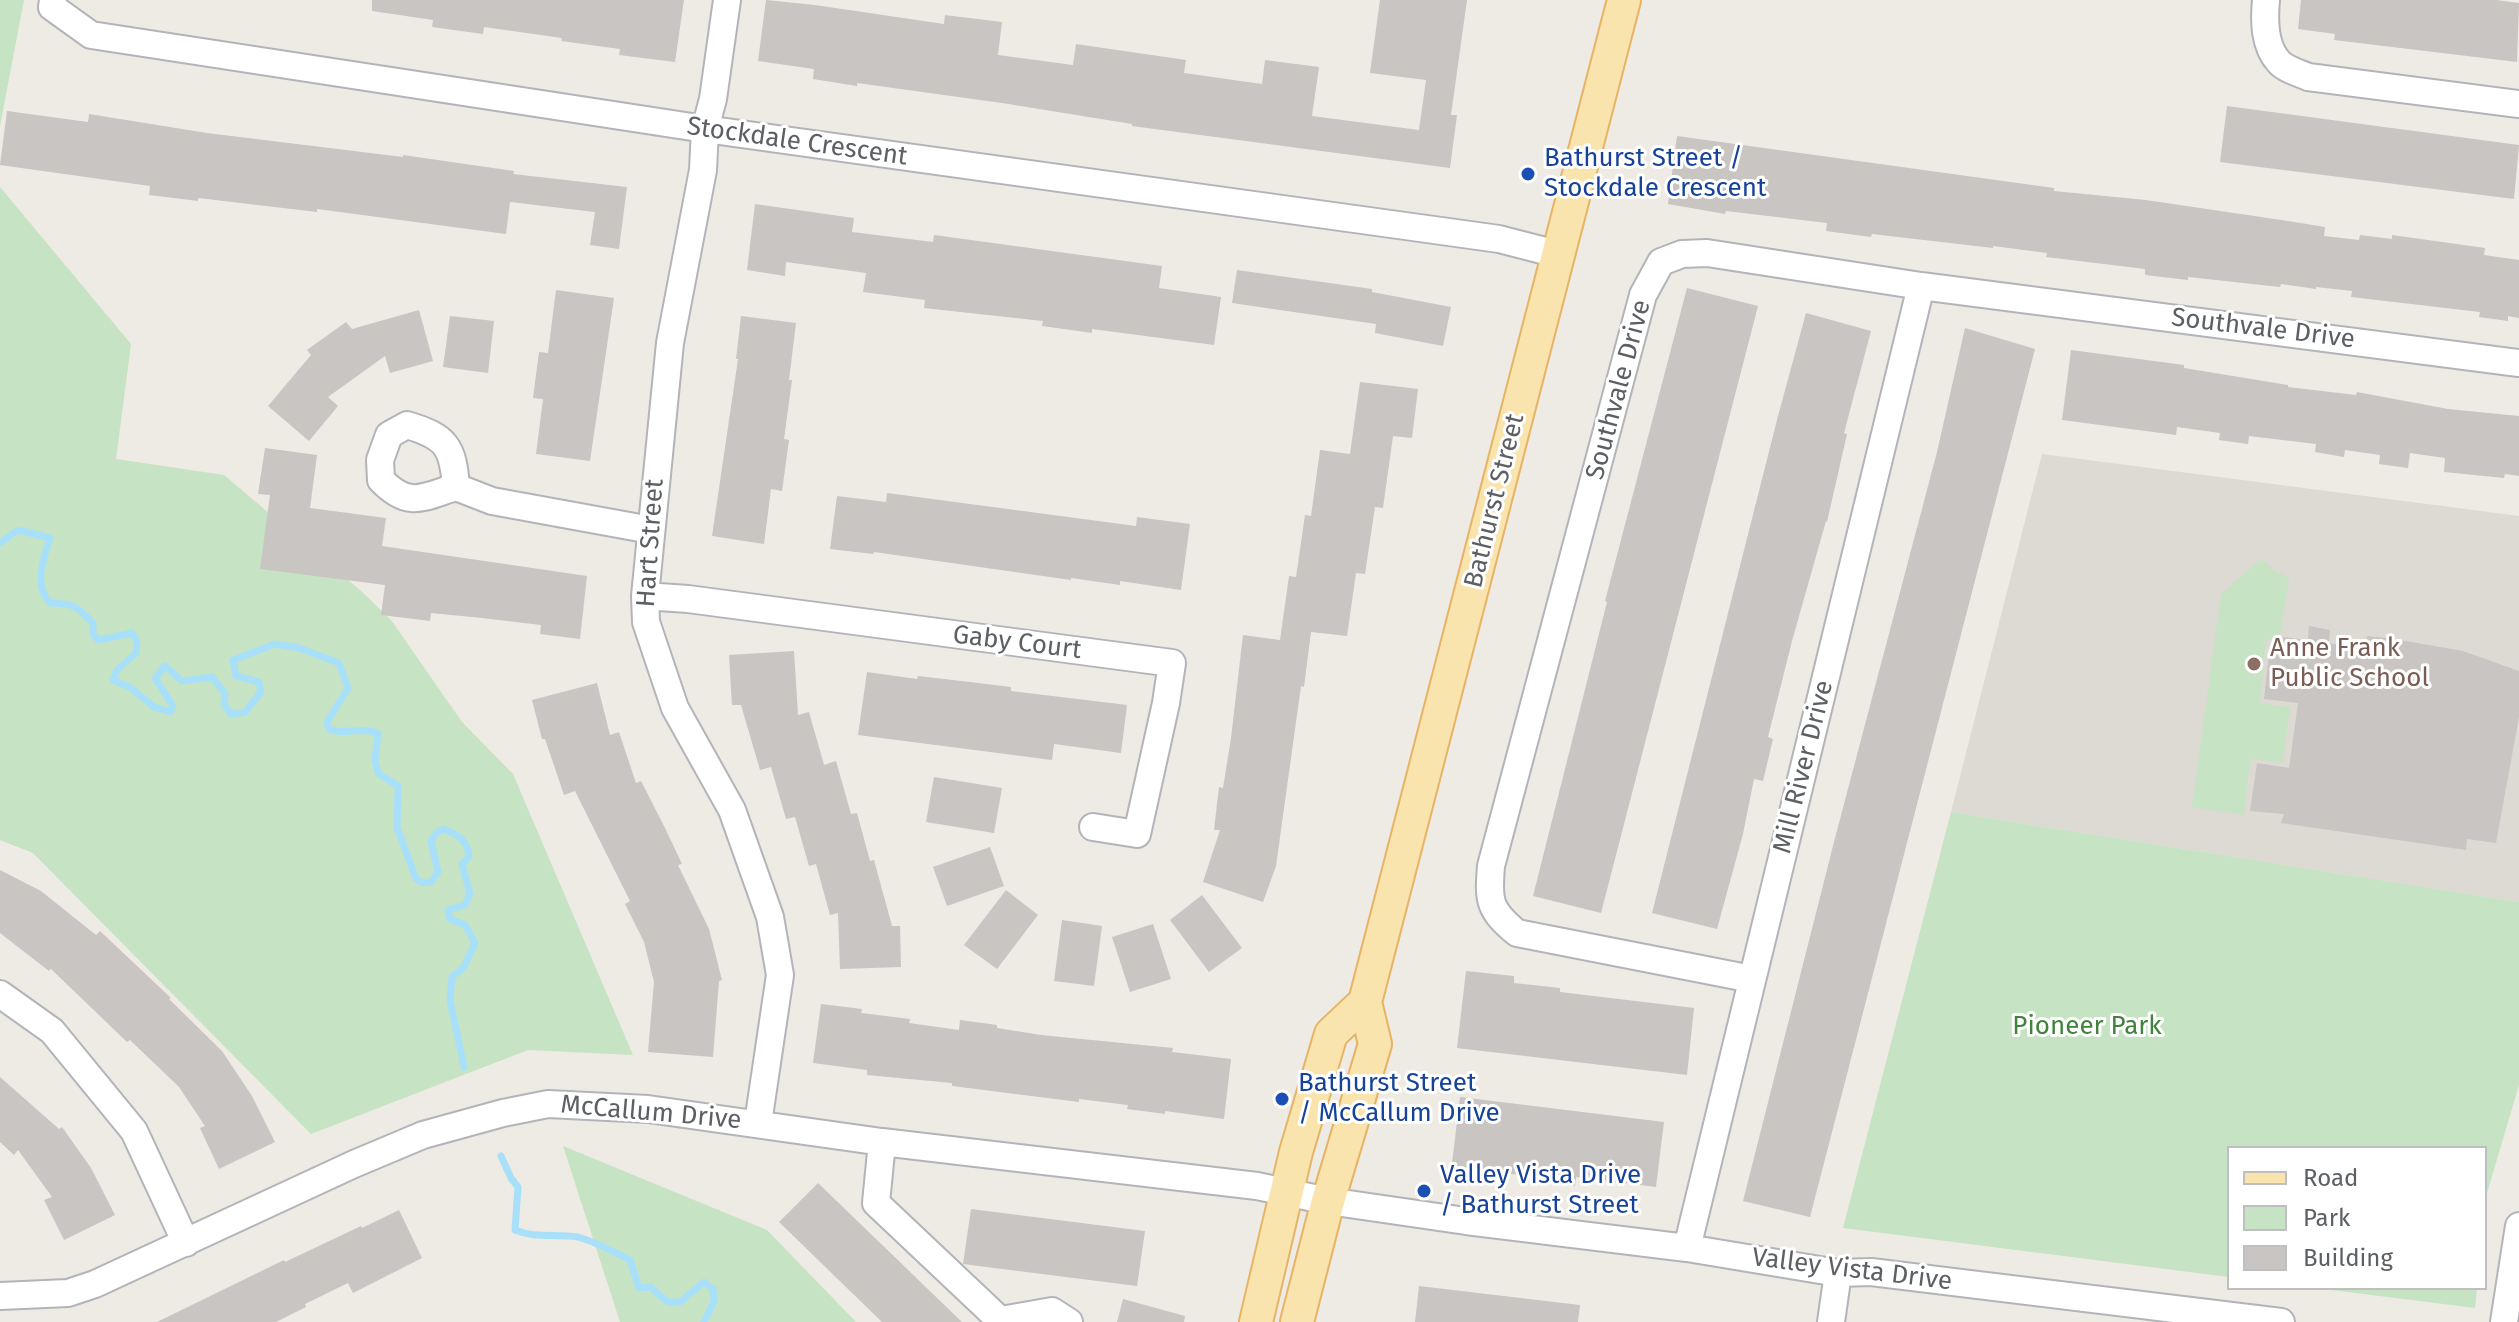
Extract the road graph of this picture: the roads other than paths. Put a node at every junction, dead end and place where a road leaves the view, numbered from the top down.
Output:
1 (53, 0) edge
2 (727, 0) edge
3 (1624, 0) edge
4 (2266, 0) edge
5 (2519, 104) edge
6 (705, 129) junction
7 (1557, 254) junction
8 (1921, 286) junction
9 (2519, 363) edge
10 (456, 487) dead end
11 (651, 530) junction
12 (645, 596) junction
13 (1093, 827) dead end
14 (1752, 979) junction
15 (0, 994) edge
16 (1365, 1002) junction
17 (758, 1123) junction
18 (882, 1142) junction
19 (1287, 1191) junction
20 (1328, 1201) junction
21 (2519, 1226) edge
22 (186, 1243) junction
23 (1687, 1248) junction
24 (1838, 1273) junction
25 (0, 1296) edge
26 (1002, 1321) edge
27 (1069, 1322) edge
28 (1256, 1322) edge
29 (1297, 1322) edge
30 (1831, 1322) edge
31 (2281, 1322) edge
32 (2504, 1322) edge

1 - 6 street, Stockdale Crescent
2 - 6 street, Hart Street
3 - 7 main road, Bathurst Street
4 - 5 street
6 - 7 street, Stockdale Crescent
6 - 11 street, Hart Street
7 - 16 main road, Bathurst Street
8 - 9 street, Southvale Drive
8 - 14 street, Mill River Drive
8 - 14 street, Southvale Drive
10 - 11 street
11 - 12 street, Hart Street
12 - 13 street, Gaby Court
12 - 17 street, Hart Street
14 - 23 street, Mill River Drive
15 - 22 street
16 - 19 main road
16 - 20 main road, Bathurst Street
17 - 18 street, McCallum Drive
17 - 22 street, McCallum Drive
18 - 19 street, McCallum Drive
18 - 26 street
19 - 20 street, McCallum Drive
19 - 28 main road
20 - 23 street, Valley Vista Drive
20 - 29 main road, Bathurst Street
21 - 32 street
22 - 25 street, McCallum Drive
23 - 24 street, Valley Vista Drive
24 - 30 street
24 - 31 street, Valley Vista Drive
26 - 27 street

